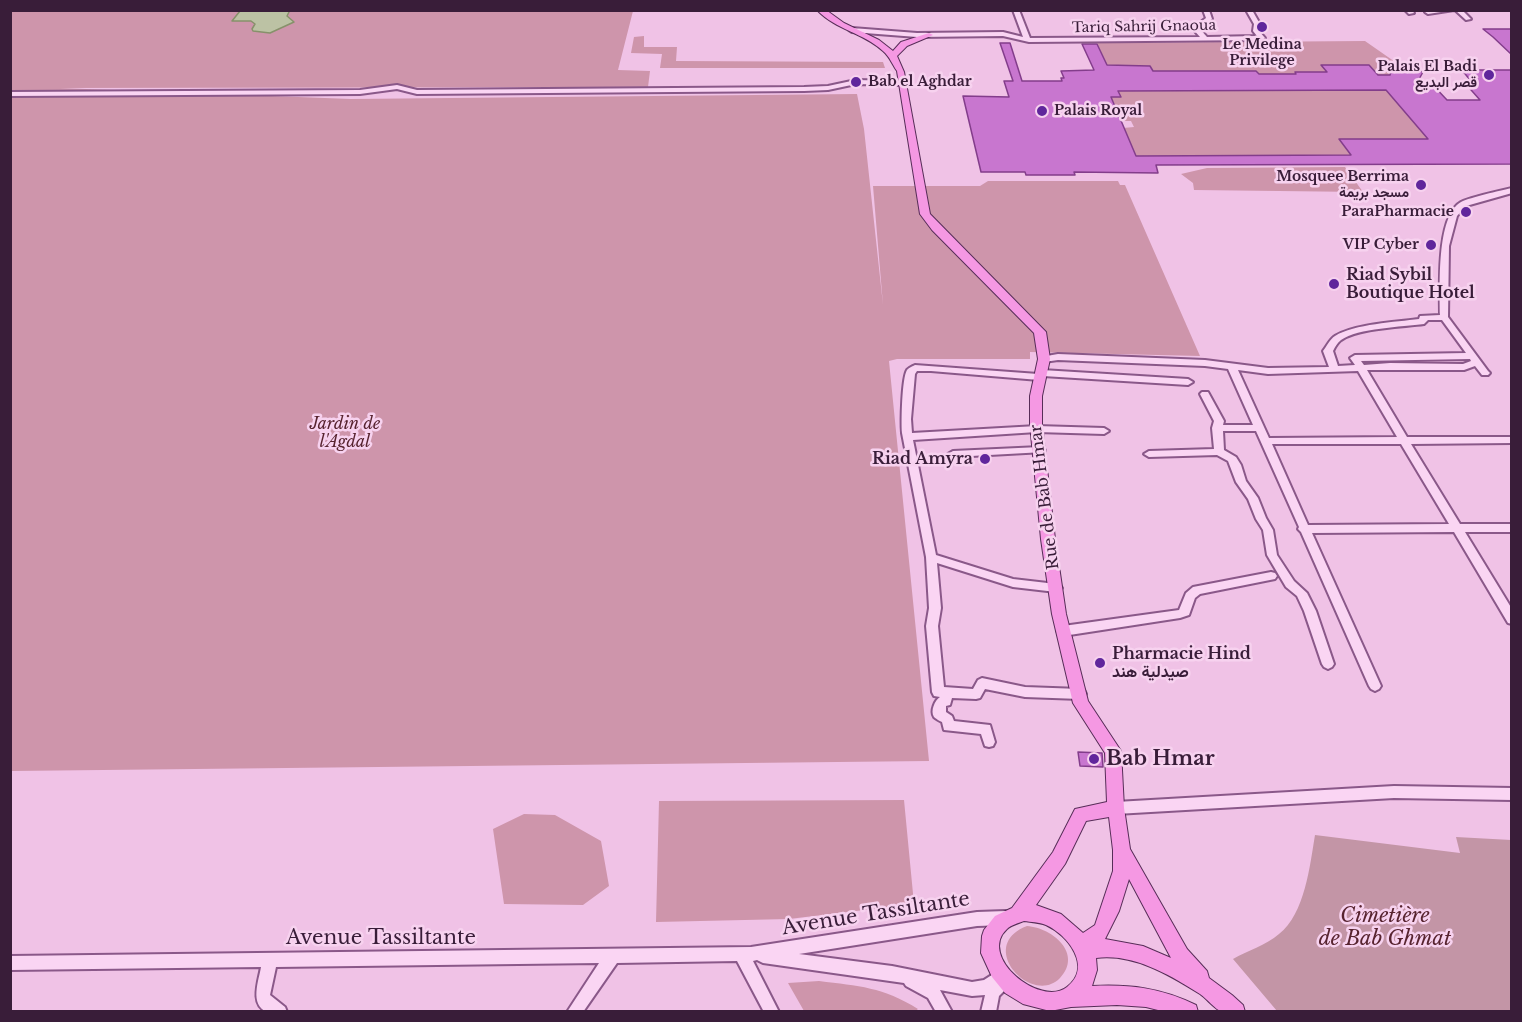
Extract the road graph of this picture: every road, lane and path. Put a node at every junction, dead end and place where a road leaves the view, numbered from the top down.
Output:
1 (821, 10) edge
2 (1017, 10) edge
3 (1206, 10) edge
4 (1249, 10) edge
5 (1451, 10) edge
6 (1458, 10) edge
7 (1428, 12) dead end
8 (1468, 19) dead end
9 (1022, 26) junction
10 (852, 30) junction
11 (1003, 34) junction
12 (929, 35) junction
13 (1027, 38) junction
14 (1206, 39) junction
15 (894, 55) junction
16 (900, 75) junction
17 (10, 94) edge
18 (1512, 190) edge
19 (1444, 317) junction
20 (1475, 359) junction
21 (1358, 363) junction
22 (1232, 367) junction
23 (1335, 369) junction
24 (1042, 370) junction
25 (1485, 373) dead end
26 (1188, 382) dead end
27 (1205, 394) dead end
28 (1217, 428) junction
29 (1258, 428) junction
30 (1037, 429) junction
31 (1104, 430) dead end
32 (908, 437) junction
33 (1405, 440) junction
34 (1512, 440) edge
35 (1264, 441) junction
36 (1040, 450) junction
37 (1219, 452) junction
38 (953, 454) dead end
39 (1149, 454) dead end
40 (1457, 528) junction
41 (1512, 528) edge
42 (1303, 529) junction
43 (931, 557) junction
44 (1271, 576) dead end
45 (1056, 588) junction
46 (1512, 620) edge
47 (1063, 631) junction
48 (1328, 664) dead end
49 (1375, 686) dead end
50 (946, 692) junction
51 (1080, 694) junction
52 (989, 742) dead end
53 (1512, 794) edge
54 (1116, 808) junction
55 (1122, 850) junction
56 (1013, 916) junction
57 (1082, 948) junction
58 (746, 954) junction
59 (613, 956) junction
60 (270, 960) junction
61 (10, 963) edge
62 (892, 974) junction
63 (1000, 981) junction
64 (1209, 989) junction
65 (1061, 1004) edge
66 (280, 1011) edge
67 (574, 1011) edge
68 (772, 1011) edge
69 (945, 1011) edge
70 (988, 1011) edge
71 (1189, 1011) edge
72 (1236, 1011) edge

1 - 10 main road
2 - 9 street
3 - 14 street
4 - 14 street, Tariq Sahrij Gnaoua
5 - 7 street
6 - 8 street
9 - 11 street
9 - 13 street
10 - 12 street
10 - 15 main road
11 - 12 street
11 - 13 street, Tariq Sahrij Gnaoua
12 - 15 main road
13 - 14 street, Tariq Sahrij Gnaoua
15 - 16 main road, Rue de Bab Hmar
16 - 17 street
16 - 24 main road, Rue de Bab Hmar
18 - 19 street
19 - 20 street
19 - 23 street
20 - 21 street
20 - 25 street
21 - 23 street
21 - 33 street
22 - 23 street
22 - 24 street
22 - 29 street
24 - 26 street
24 - 30 main road, Rue de Bab Hmar
24 - 32 street
27 - 28 street
28 - 29 street
28 - 37 street
29 - 35 street
30 - 31 street
30 - 32 street
30 - 36 main road, Rue de Bab Hmar
32 - 43 street
33 - 34 street
33 - 35 street
33 - 40 street
35 - 42 street
36 - 38 street
36 - 45 main road, Rue de Bab Hmar
37 - 39 street
37 - 48 street
40 - 41 street
40 - 42 street
40 - 46 street
42 - 49 street
43 - 45 street
43 - 50 street
44 - 47 street
45 - 47 main road, Rue de Bab Hmar
47 - 51 main road, Rue de Bab Hmar
50 - 51 street
50 - 52 street
51 - 54 main road, Rue de Bab Hmar
53 - 54 street
54 - 55 main road, Rue de Bab Hmar
54 - 56 main road
55 - 57 main road, Rue de Bab Hmar
55 - 64 main road
56 - 57 main road
56 - 58 street, Avenue Tassiltante
56 - 63 main road
57 - 64 main road
57 - 65 main road
58 - 59 street, Avenue Tassiltante
58 - 62 street, Avenue Tassiltante
58 - 68 street
59 - 60 street, Avenue Tassiltante
59 - 67 street
60 - 61 street, Avenue Tassiltante
60 - 66 street
62 - 63 street, Avenue Tassiltante
62 - 69 street
63 - 65 main road
63 - 70 street
64 - 72 main road
65 - 71 main road

